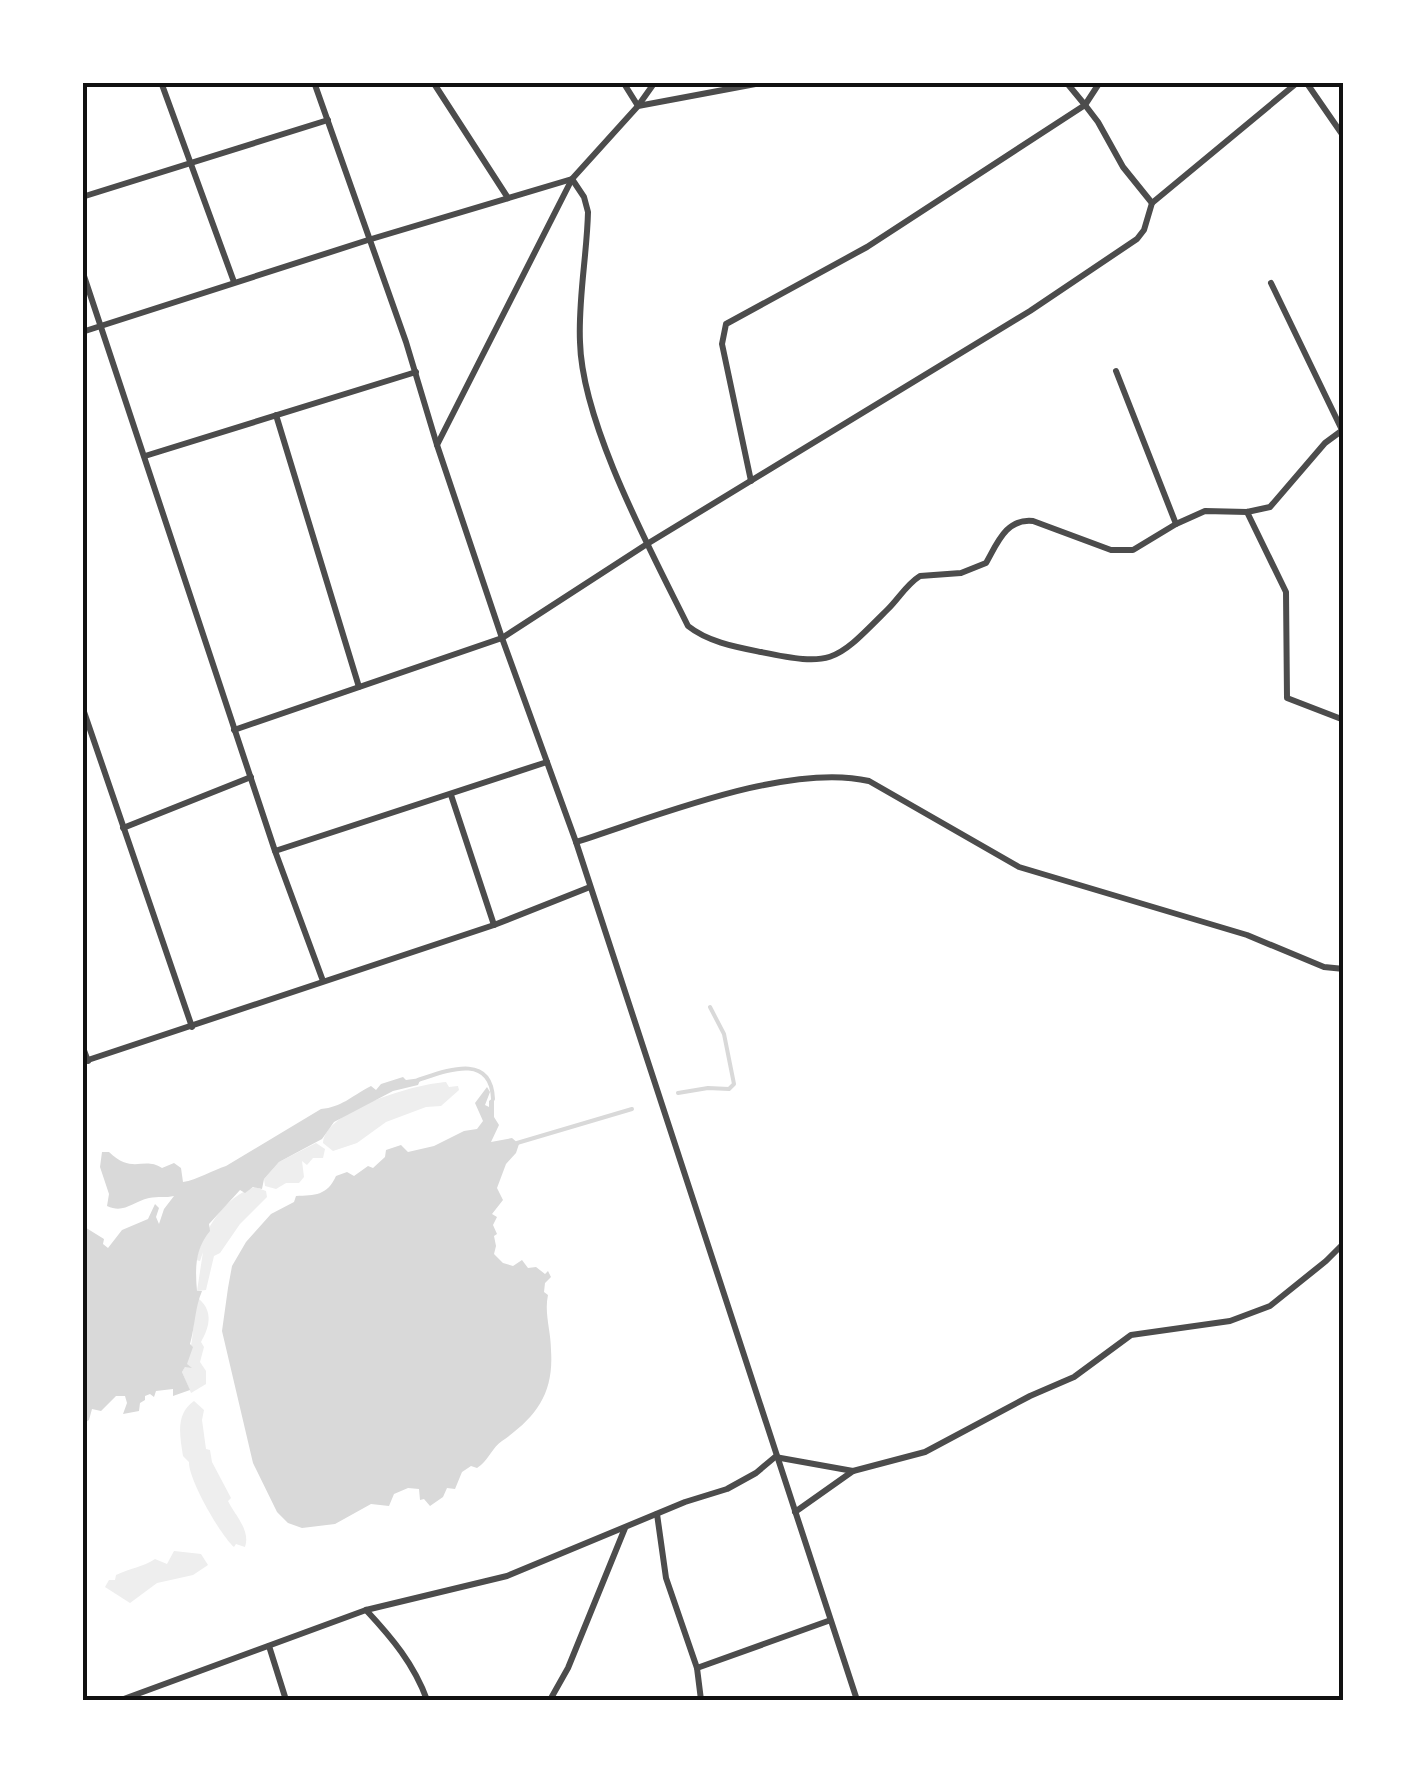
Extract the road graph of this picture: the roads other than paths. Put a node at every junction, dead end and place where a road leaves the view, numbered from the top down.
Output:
1 (162, 82) edge
2 (314, 82) edge
3 (433, 82) edge
4 (623, 82) edge
5 (655, 82) edge
6 (766, 82) edge
7 (1066, 82) edge
8 (1100, 82) edge
9 (1298, 82) edge
10 (1306, 82) edge
11 (1085, 105) junction
12 (638, 106) junction
13 (328, 120) junction
14 (1344, 137) edge
15 (191, 163) junction
16 (572, 180) junction
17 (82, 197) edge
18 (508, 198) junction
19 (1152, 203) junction
20 (368, 240) junction
21 (82, 270) edge
22 (234, 282) junction
23 (1271, 283) dead end
24 (101, 324) junction
25 (82, 332) edge
26 (1116, 371) dead end
27 (416, 372) junction
28 (276, 416) junction
29 (1343, 430) edge
30 (437, 445) junction
31 (145, 456) junction
32 (750, 482) junction
33 (1247, 512) junction
34 (1176, 524) junction
35 (648, 544) junction
36 (502, 638) junction
37 (359, 686) junction
38 (82, 706) edge
39 (1344, 720) edge
40 (234, 730) junction
41 (548, 762) junction
42 (250, 777) junction
43 (451, 795) junction
44 (123, 828) junction
45 (576, 842) junction
46 (275, 851) junction
47 (590, 888) junction
48 (494, 924) junction
49 (1344, 969) edge
50 (323, 980) junction
51 (192, 1026) junction
52 (82, 1045) edge
53 (85, 1062) edge
54 (1344, 1243) edge
55 (775, 1457) junction
56 (853, 1471) junction
57 (795, 1512) junction
58 (656, 1514) junction
59 (625, 1527) junction
60 (366, 1610) junction
61 (828, 1620) junction
62 (269, 1646) junction
63 (697, 1668) junction
64 (121, 1700) edge
65 (286, 1700) edge
66 (427, 1700) edge
67 (550, 1700) edge
68 (701, 1700) edge
69 (857, 1700) edge

1 - 15 street
2 - 13 street
3 - 18 street
4 - 12 street
5 - 12 street
6 - 12 street
7 - 11 street
8 - 11 street
9 - 19 street
10 - 14 street
11 - 19 street
11 - 32 street
12 - 16 street
13 - 15 street
13 - 20 street
15 - 17 street
15 - 22 street
16 - 18 street
16 - 30 street
16 - 35 street
18 - 20 street
19 - 32 street
20 - 22 street
20 - 27 street
21 - 24 street
22 - 24 street
23 - 29 street
24 - 25 street
24 - 31 street
26 - 34 street
27 - 28 street
27 - 30 street
28 - 31 street
28 - 37 street
29 - 33 street
30 - 36 street
31 - 40 street
32 - 35 street
33 - 34 street
33 - 39 street
34 - 35 street
35 - 36 street
36 - 37 street
36 - 41 street
37 - 40 street
38 - 44 street
40 - 42 street
41 - 43 street
41 - 45 street
42 - 44 street
42 - 46 street
43 - 46 street
43 - 48 street
44 - 51 street
45 - 47 street
45 - 49 street
46 - 50 street
47 - 48 street
47 - 55 street
48 - 50 street
50 - 51 street
51 - 53 street
52 - 53 street
54 - 56 street
55 - 56 street
55 - 57 street
55 - 58 street
56 - 57 street
57 - 61 street
58 - 59 street
58 - 63 street
59 - 60 street
59 - 67 street
60 - 62 street
60 - 66 street
61 - 63 street
61 - 69 street
62 - 64 street
62 - 65 street
63 - 68 street

